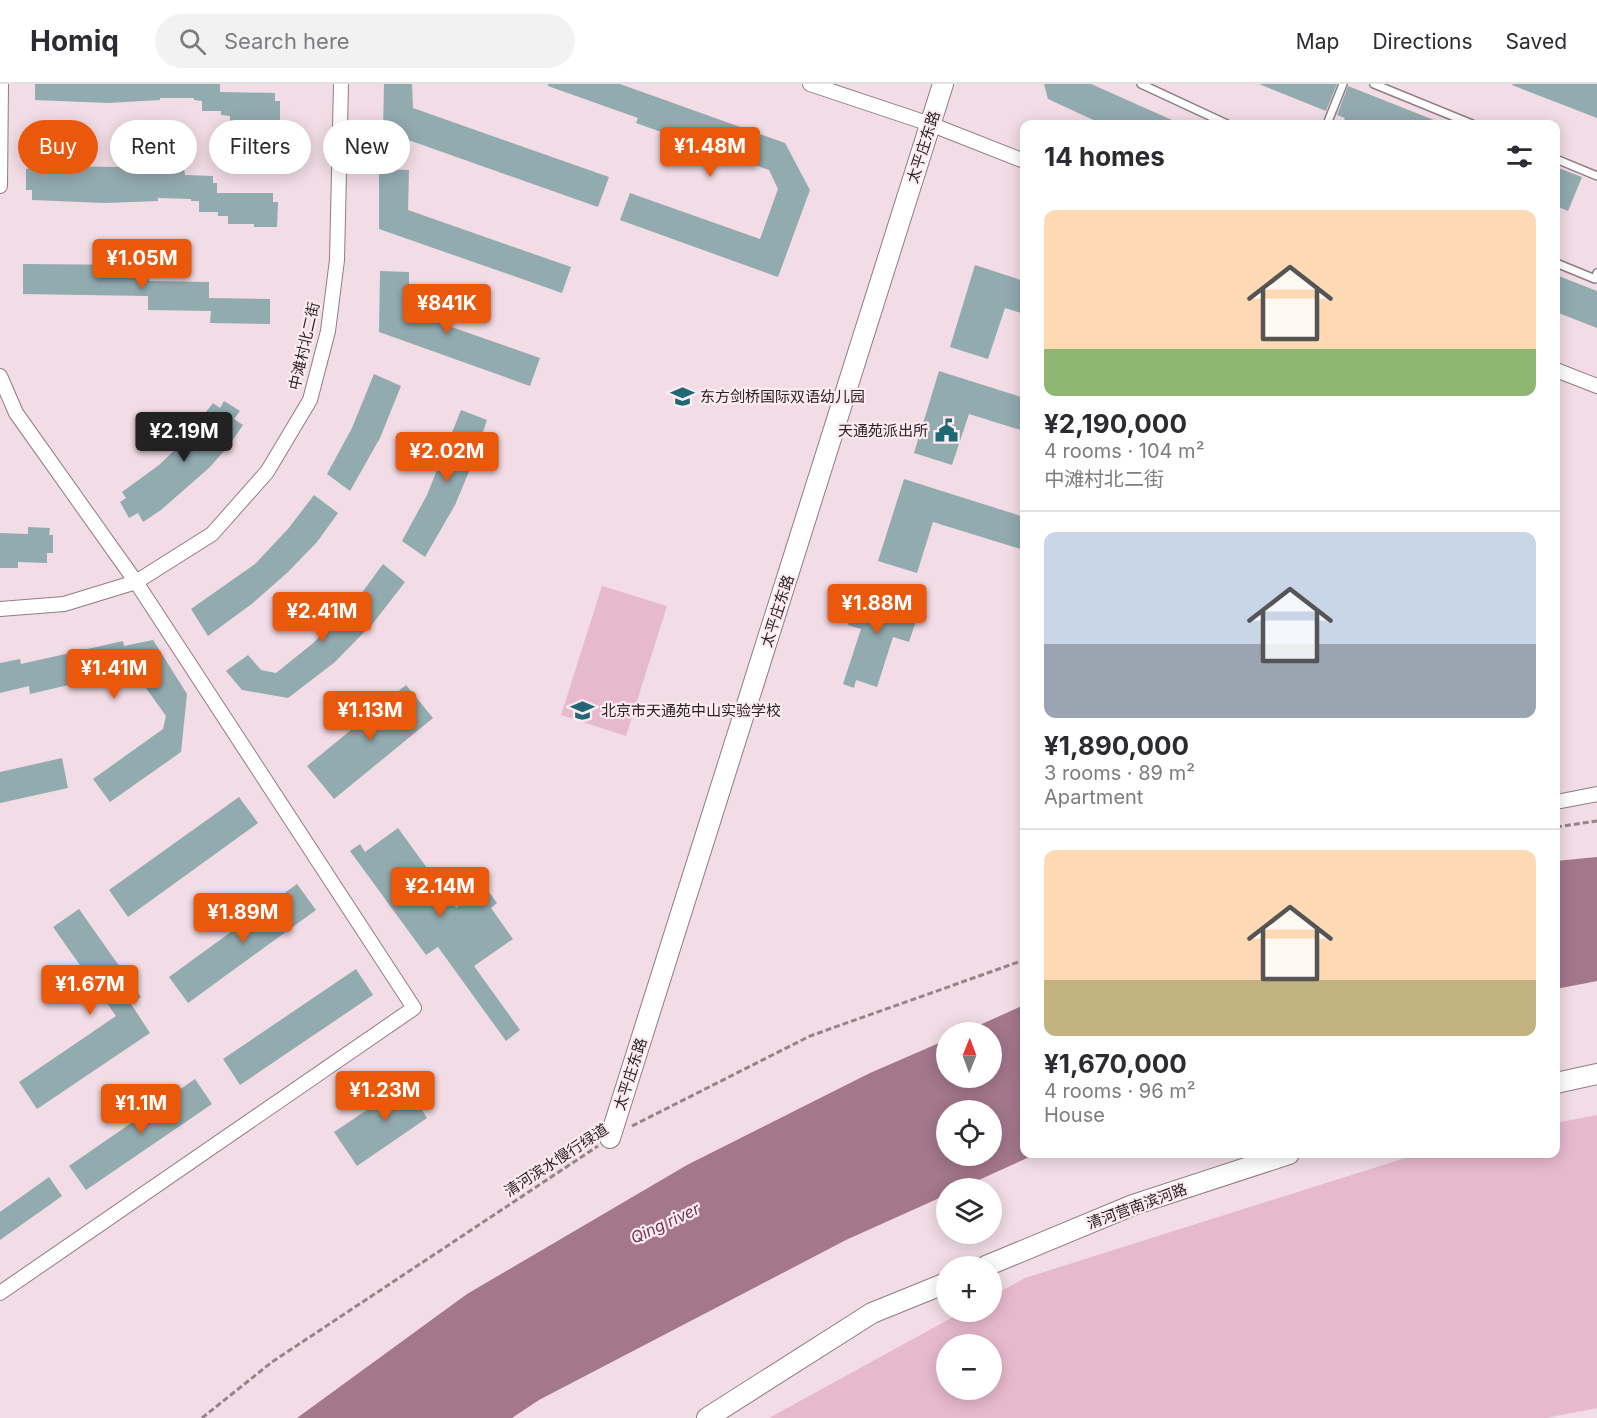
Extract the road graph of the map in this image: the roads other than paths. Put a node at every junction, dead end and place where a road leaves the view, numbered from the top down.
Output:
1 (2, 84) edge
2 (340, 84) edge
3 (810, 84) edge
4 (943, 84) edge
5 (1141, 84) edge
6 (1343, 84) edge
7 (1374, 84) edge
8 (1218, 120) edge
9 (1329, 120) edge
10 (1462, 120) edge
11 (930, 124) junction
12 (1020, 159) edge
13 (1560, 161) edge
14 (1597, 176) edge
15 (0, 186) edge
16 (1560, 265) edge
17 (1597, 273) edge
18 (1560, 372) edge
19 (0, 375) edge
20 (1597, 386) edge
21 (136, 582) junction
22 (0, 609) edge
23 (1597, 794) edge
24 (1560, 801) edge
25 (1597, 1074) edge
26 (1560, 1082) edge
27 (610, 1137) road end
28 (1277, 1158) edge
29 (1002, 1259) edge
30 (936, 1286) edge
31 (0, 1293) edge
32 (707, 1418) edge

1 - 15 street
2 - 21 street, 中滩村北二街
3 - 11 street
4 - 11 street, 太平庄东路
5 - 8 lane
6 - 9 lane
7 - 10 lane
11 - 12 street
11 - 27 street, 太平庄东路
13 - 14 lane
16 - 17 lane
18 - 20 street
19 - 21 street
21 - 22 street, 中滩村北二街
21 - 31 street
23 - 24 street
25 - 26 street
28 - 29 street, 清河营南滨河路
30 - 32 street

